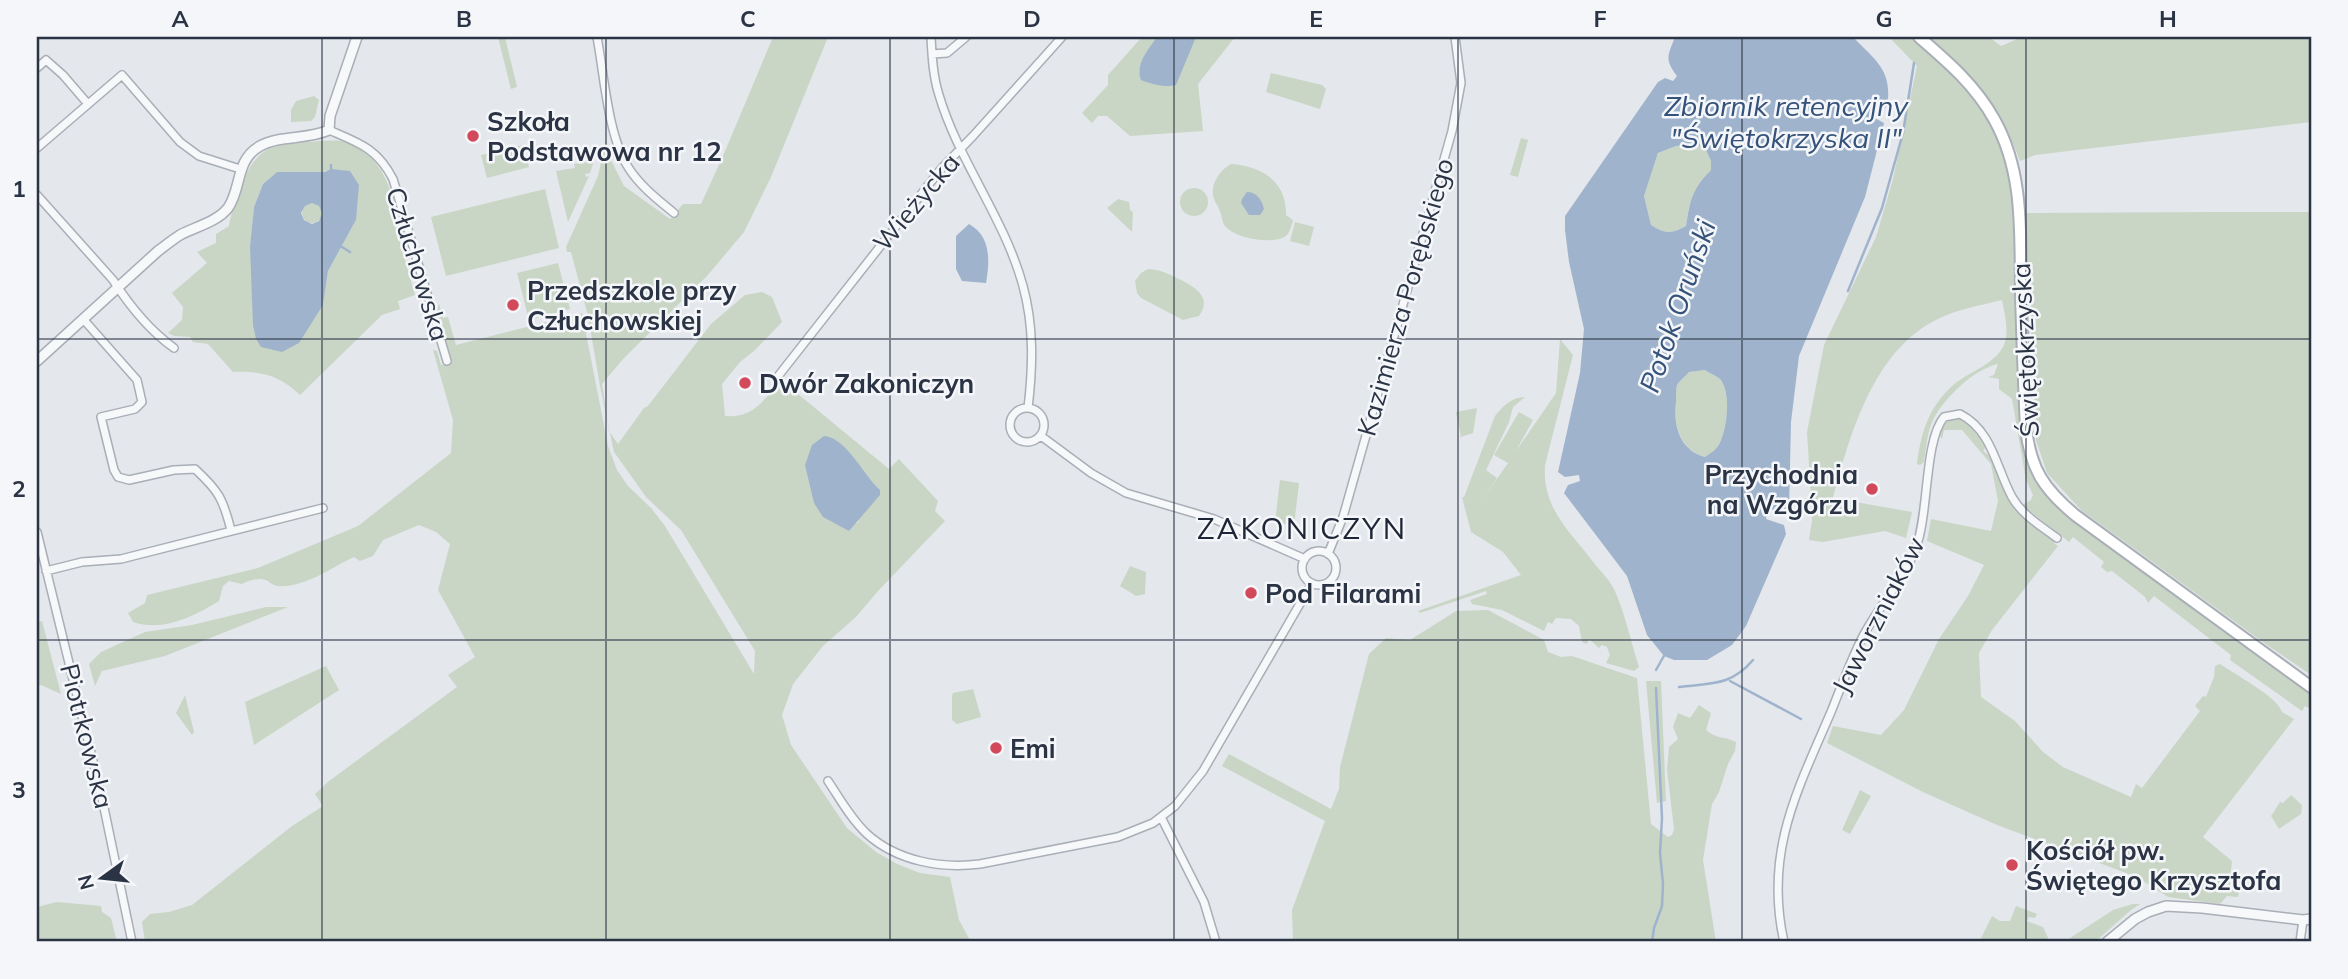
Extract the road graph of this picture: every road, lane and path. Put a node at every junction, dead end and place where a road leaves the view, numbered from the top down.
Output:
1 (357, 37) edge
2 (597, 37) edge
3 (932, 37) edge
4 (966, 37) edge
5 (1062, 37) edge
6 (1455, 37) edge
7 (1919, 37) edge
8 (932, 54) junction
9 (37, 68) edge
10 (88, 104) junction
11 (329, 130) junction
12 (37, 148) edge
13 (961, 148) junction
14 (240, 169) junction
15 (37, 195) edge
16 (674, 213) dead end
17 (117, 289) junction
18 (84, 320) junction
19 (174, 348) dead end
20 (37, 361) edge
21 (447, 361) dead end
22 (779, 374) dead end
23 (1028, 408) junction
24 (1041, 436) junction
25 (323, 508) dead end
26 (231, 530) junction
27 (37, 531) edge
28 (2057, 538) dead end
29 (1328, 554) junction
30 (1305, 559) junction
31 (46, 571) junction
32 (1312, 583) junction
33 (2311, 687) edge
34 (828, 781) dead end
35 (1161, 817) junction
36 (2307, 920) edge
37 (132, 942) edge
38 (1216, 942) edge
39 (1784, 942) edge
40 (2107, 942) edge
41 (2300, 942) edge

1 - 11 street
2 - 16 street
3 - 8 street
4 - 8 street
5 - 13 street, Wieżycka
6 - 29 street, Kazimierza Porębskiego
7 - 33 main road, Świętokrzyska
8 - 13 street
9 - 10 street
10 - 12 street
10 - 14 street
11 - 14 street
11 - 21 street, Człuchowska
13 - 22 street, Wieżycka
13 - 23 street
14 - 17 street
15 - 17 street
17 - 18 street
17 - 19 street
18 - 20 street
18 - 26 street
23 - 24 street
23 - 24 street
24 - 30 street
25 - 26 street
26 - 31 street
27 - 31 street, Piotrkowska
28 - 39 street, Jaworzniaków
29 - 30 street
29 - 32 street, Kazimierza Porębskiego
30 - 32 street
31 - 37 street, Piotrkowska
32 - 35 street, Kazimierza Porębskiego
34 - 35 street, Kazimierza Porębskiego
35 - 38 street
36 - 40 street
36 - 41 street

